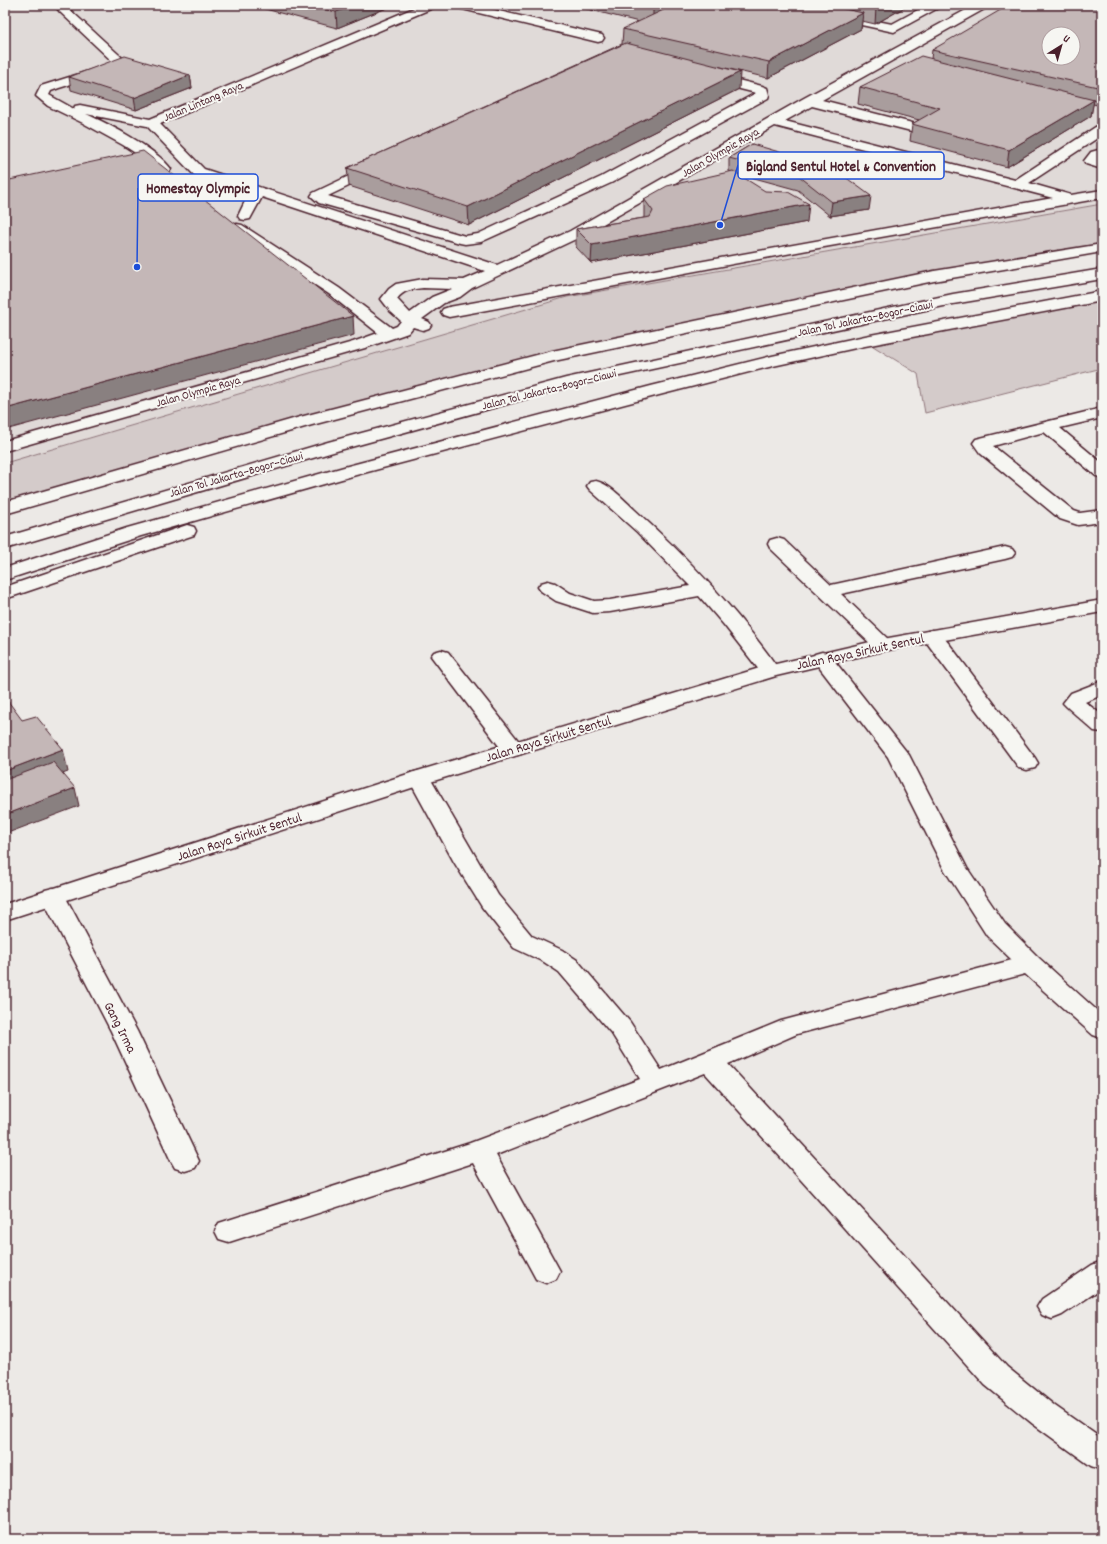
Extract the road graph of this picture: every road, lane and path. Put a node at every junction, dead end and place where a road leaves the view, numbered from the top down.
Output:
1 (65, 5) edge
2 (431, 5) edge
3 (458, 5) edge
4 (782, 5) edge
5 (936, 5) edge
6 (984, 5) edge
7 (894, 28) junction
8 (598, 38) dead end
9 (929, 41) junction
10 (881, 62) junction
11 (897, 66) edge
12 (851, 100) dead end
13 (810, 101) junction
14 (50, 104) junction
15 (838, 108) junction
16 (772, 122) junction
17 (152, 123) junction
18 (919, 129) dead end
19 (1102, 129) edge
20 (1102, 153) edge
21 (1102, 165) edge
22 (172, 178) edge
23 (606, 180) junction
24 (1022, 181) junction
25 (1102, 185) edge
26 (257, 192) junction
27 (649, 193) junction
28 (1102, 194) edge
29 (1074, 199) junction
30 (245, 216) dead end
31 (224, 220) edge
32 (1102, 248) edge
33 (498, 270) junction
34 (1102, 274) edge
35 (461, 290) junction
36 (1102, 296) edge
37 (449, 312) junction
38 (406, 328) junction
39 (1102, 413) edge
40 (1048, 426) junction
41 (5, 446) edge
42 (350, 471) junction
43 (1102, 472) edge
44 (596, 486) dead end
45 (5, 508) edge
46 (1102, 516) edge
47 (5, 544) edge
48 (777, 544) dead end
49 (1006, 553) dead end
50 (5, 574) edge
51 (548, 586) dead end
52 (703, 590) junction
53 (828, 592) junction
54 (5, 593) edge
55 (1102, 606) edge
56 (932, 636) junction
57 (883, 645) junction
58 (441, 656) dead end
59 (822, 658) junction
60 (770, 671) junction
61 (1102, 687) edge
62 (1102, 726) edge
63 (513, 749) junction
64 (1028, 764) dead end
65 (419, 778) junction
66 (53, 896) junction
67 (5, 912) edge
68 (1030, 964) junction
69 (1102, 1029) edge
70 (710, 1061) junction
71 (656, 1083) junction
72 (480, 1150) junction
73 (185, 1161) dead end
74 (229, 1231) dead end
75 (546, 1271) dead end
76 (1102, 1273) edge
77 (1052, 1306) dead end
78 (1102, 1456) edge

1 - 14 main road
2 - 17 main road, Jalan Lintang Raya
3 - 8 main road
4 - 7 main road
5 - 7 main road
6 - 9 main road, Jalan Olympic Raya
7 - 9 main road
9 - 10 main road, Jalan Olympic Raya
10 - 11 main road
10 - 13 main road, Jalan Olympic Raya
12 - 15 main road
13 - 15 main road
13 - 16 main road, Jalan Olympic Raya
14 - 17 main road
14 - 22 main road
15 - 18 main road
16 - 24 main road
16 - 27 main road, Jalan Olympic Raya
17 - 26 main road, Jalan Lintang Raya
19 - 24 main road
20 - 21 main road
23 - 23 main road
23 - 27 main road
24 - 25 main road
24 - 29 main road
26 - 30 main road
26 - 33 main road, Jalan Lintang Raya
27 - 33 main road, Jalan Olympic Raya
28 - 29 main road, Jalan Olympic Raya
29 - 37 main road, Jalan Olympic Raya
31 - 38 main road
32 - 45 main road, Jalan Tol Jakarta–Bogor–Ciawi
33 - 35 main road, Jalan Olympic Raya
34 - 47 main road, Jalan Tol Jakarta–Bogor–Ciawi
35 - 37 main road
35 - 38 main road, Jalan Olympic Raya
35 - 38 main road
36 - 42 main road
37 - 38 main road, Jalan Olympic Raya
38 - 41 main road, Jalan Olympic Raya
39 - 40 main road
40 - 43 main road
40 - 46 main road
42 - 50 main road
42 - 54 main road
44 - 52 main road
48 - 53 main road
49 - 53 main road
51 - 52 main road
52 - 60 main road
53 - 57 main road
55 - 56 main road, Jalan Raya Sirkuit Sentul
56 - 57 main road, Jalan Raya Sirkuit Sentul
56 - 64 main road
57 - 59 main road, Jalan Raya Sirkuit Sentul
58 - 63 main road
59 - 60 main road, Jalan Raya Sirkuit Sentul
59 - 68 main road
60 - 63 main road, Jalan Raya Sirkuit Sentul
61 - 62 main road
63 - 65 main road, Jalan Raya Sirkuit Sentul
65 - 66 main road, Jalan Raya Sirkuit Sentul
65 - 71 main road
66 - 67 main road, Jalan Raya Sirkuit Sentul
66 - 73 main road, Gang Irma
68 - 69 main road
68 - 70 main road
70 - 71 main road
70 - 78 main road
71 - 72 main road
72 - 74 main road
72 - 75 main road
76 - 77 main road

